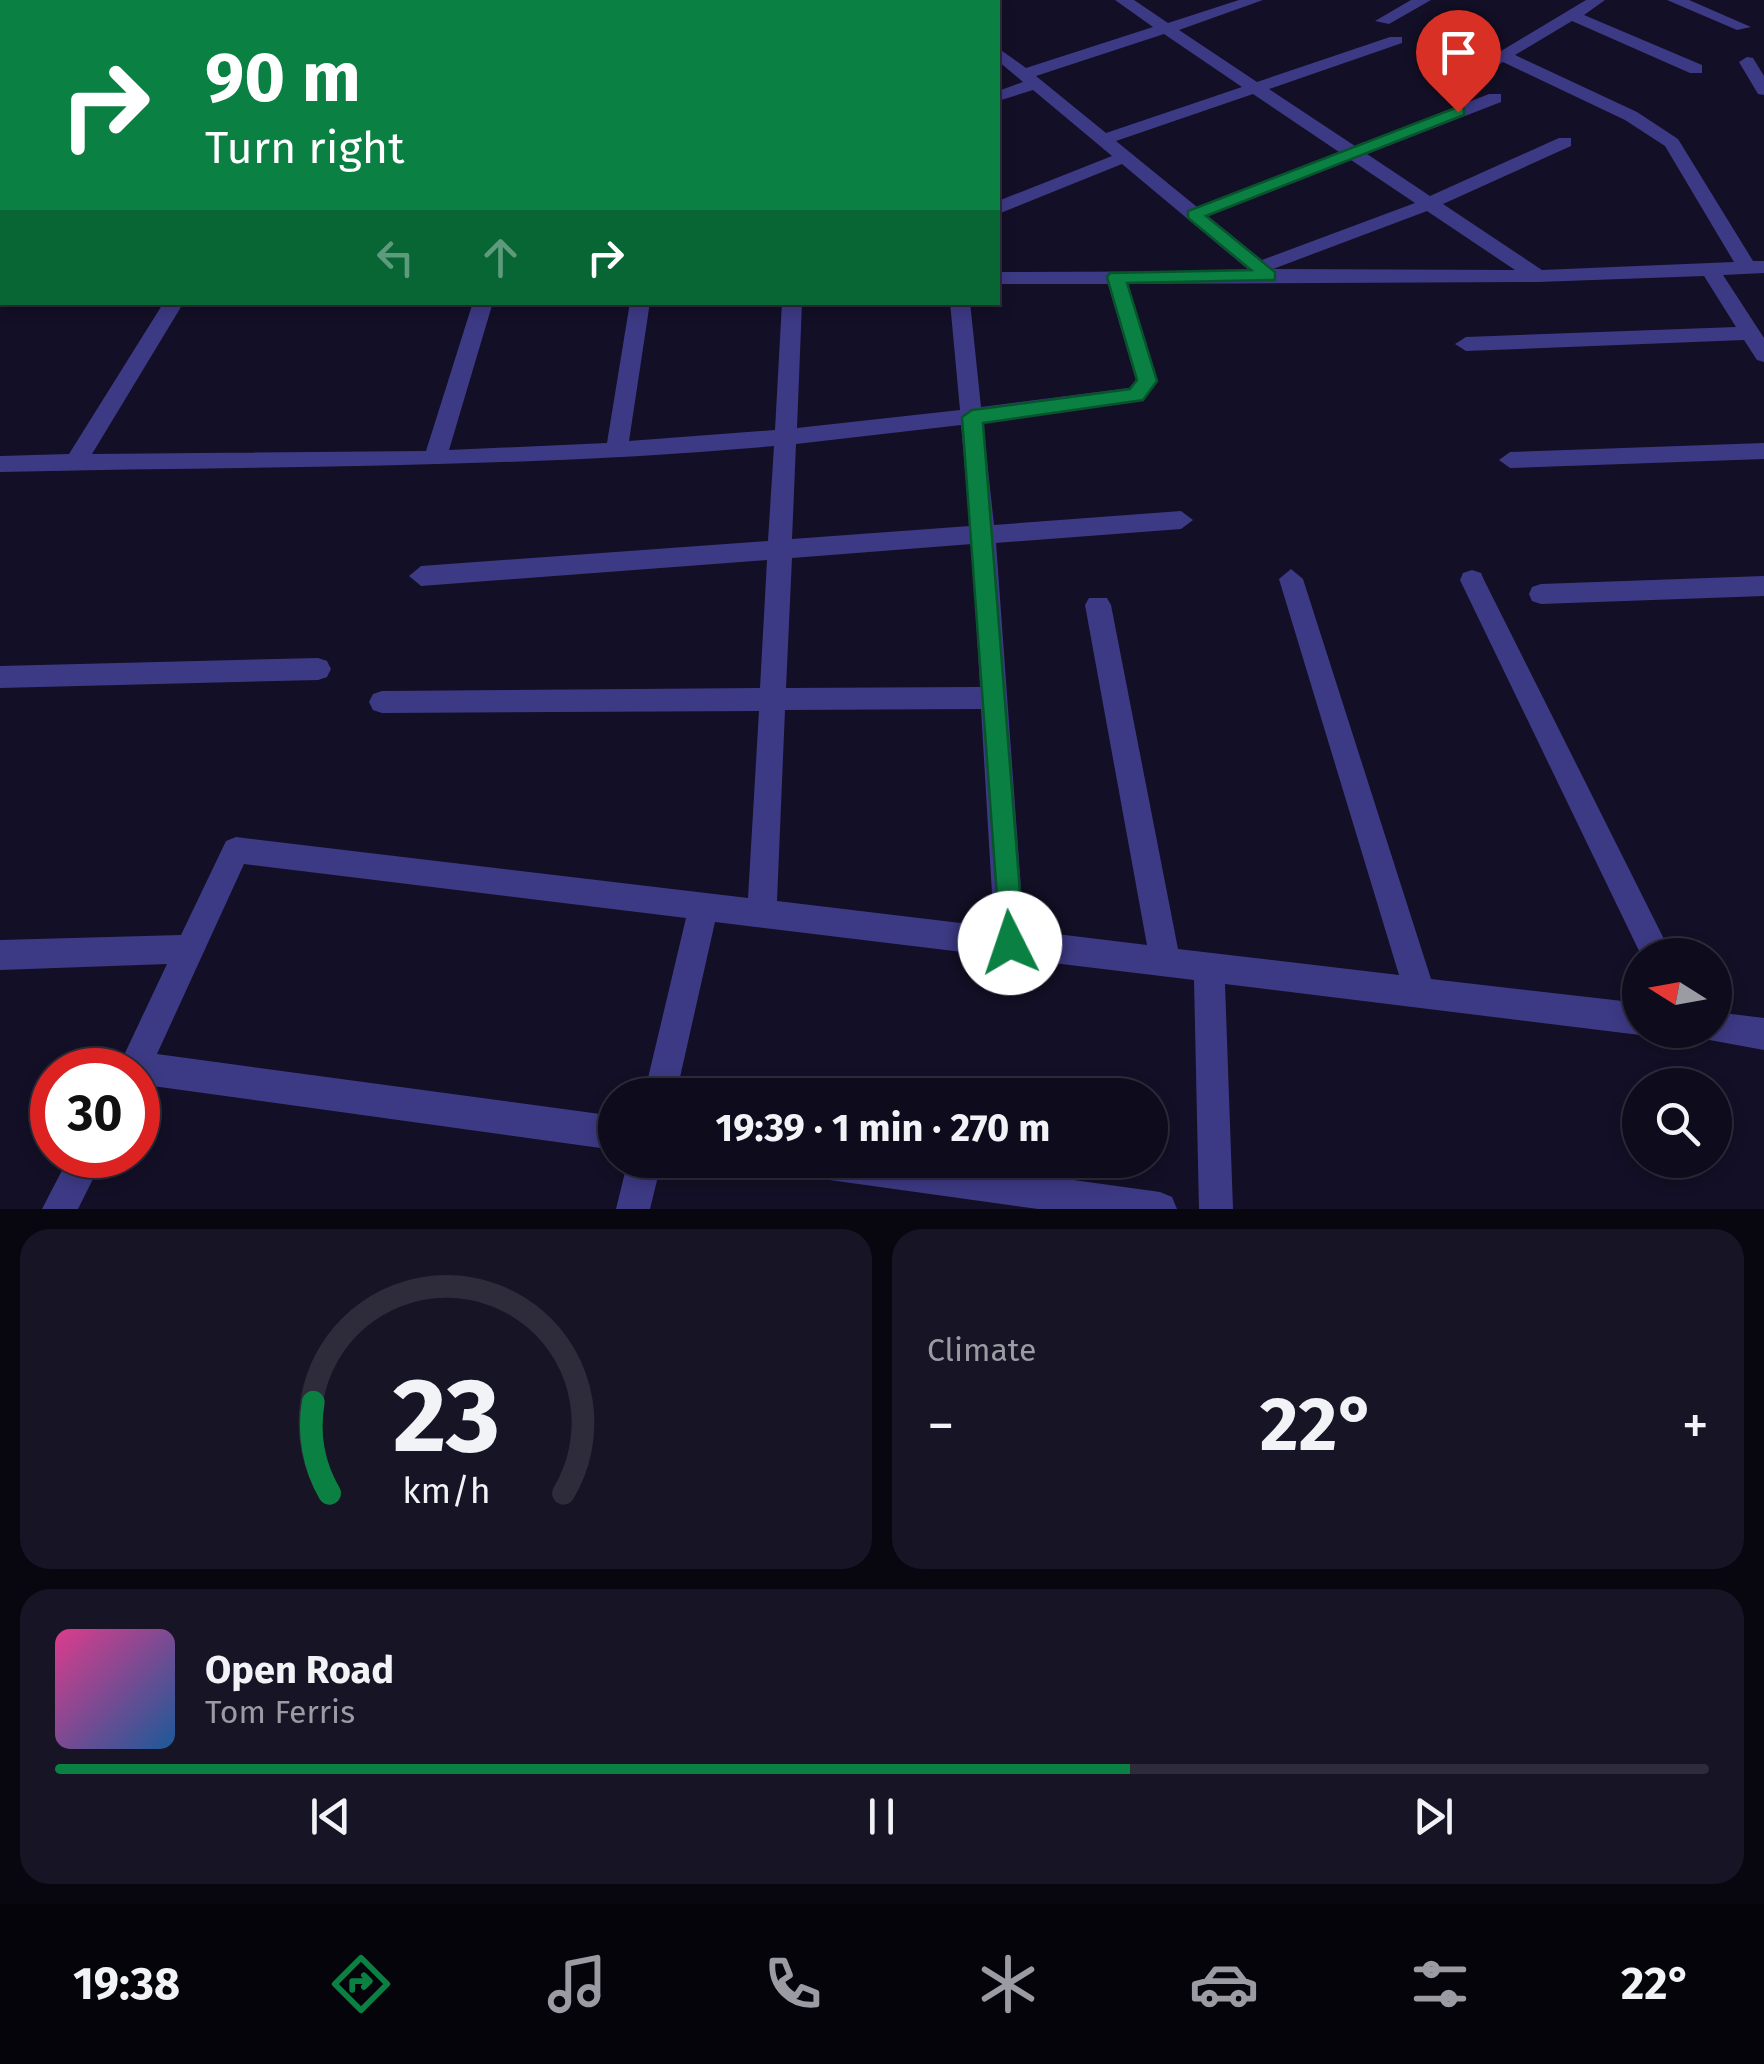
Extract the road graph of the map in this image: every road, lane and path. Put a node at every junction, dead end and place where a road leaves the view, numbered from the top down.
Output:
1 (1122, 0) edge
2 (1255, 0) edge
3 (1424, 0) edge
4 (1597, 0) edge
5 (1675, 0) edge
6 (1571, 15) junction
7 (1383, 20) dead end
8 (1743, 26) dead end
9 (1164, 28) junction
10 (1396, 40) dead end
11 (1000, 54) edge
12 (1503, 56) junction
13 (1747, 62) dead end
14 (1696, 69) dead end
15 (1470, 74) dead end
16 (1029, 79) junction
17 (1254, 88) junction
18 (1764, 90) edge
19 (1000, 95) edge
20 (1496, 98) dead end
21 (1103, 140) junction
22 (1565, 142) dead end
23 (1348, 152) junction
24 (1124, 157) junction
25 (1428, 204) junction
26 (1000, 207) edge
27 (1194, 214) junction
28 (1756, 267) edge
29 (1708, 268) junction
30 (1264, 272) junction
31 (1538, 276) junction
32 (1116, 277) junction
33 (1000, 278) edge
34 (172, 305) edge
35 (482, 305) edge
36 (640, 305) edge
37 (792, 305) edge
38 (960, 305) edge
39 (1750, 333) junction
40 (1466, 344) dead end
41 (1764, 354) edge
42 (972, 417) junction
43 (786, 438) junction
44 (617, 449) junction
45 (1764, 451) edge
46 (435, 459) junction
47 (1510, 460) dead end
48 (76, 462) junction
49 (0, 464) edge
50 (1181, 520) dead end
51 (982, 535) junction
52 (780, 550) junction
53 (421, 576) dead end
54 (1291, 579) dead end
55 (1472, 580) dead end
56 (1764, 586) edge
57 (1540, 594) dead end
58 (1098, 605) dead end
59 (318, 668) dead end
60 (0, 677) edge
61 (994, 698) junction
62 (773, 700) junction
63 (382, 702) dead end
64 (704, 906) junction
65 (762, 914) junction
66 (1649, 938) edge
67 (1010, 943) junction
68 (186, 949) junction
69 (0, 955) edge
70 (1165, 962) junction
71 (1208, 966) junction
72 (1420, 993) junction
73 (1622, 1017) edge
74 (1732, 1030) edge
75 (1764, 1034) edge
76 (143, 1048) edge
77 (160, 1072) edge
78 (664, 1078) edge
79 (598, 1131) edge
80 (75, 1178) edge
81 (641, 1178) edge
82 (937, 1178) edge
83 (58, 1209) edge
84 (633, 1209) edge
85 (1160, 1209) edge
86 (1216, 1209) edge

1 - 9 street
2 - 9 street
3 - 7 street
4 - 6 street
5 - 8 street
6 - 12 street
6 - 14 street
9 - 16 street
9 - 17 street
10 - 17 street
11 - 16 street
12 - 15 street
12 - 28 street
13 - 18 street
16 - 19 street
16 - 21 street
17 - 21 street
17 - 23 street
20 - 23 street
21 - 24 street
22 - 25 street
23 - 25 street
23 - 27 street
24 - 26 street
24 - 27 street
25 - 30 street
25 - 31 street
27 - 30 street
28 - 29 street
29 - 31 street
29 - 39 street
30 - 31 street
30 - 32 street
32 - 33 street
32 - 42 street
34 - 48 street
35 - 46 street
36 - 44 street
37 - 43 street
38 - 42 street
39 - 40 street
39 - 41 street
42 - 43 street
42 - 51 street
43 - 44 street
43 - 52 street
44 - 46 street
45 - 47 street
46 - 48 street
48 - 49 street
50 - 51 street
51 - 52 street
51 - 61 street
52 - 53 street
52 - 62 street
54 - 72 street
55 - 66 street
56 - 57 street
58 - 70 street
59 - 60 street
61 - 62 street
61 - 67 street
62 - 63 street
62 - 65 street
64 - 65 street
64 - 68 street
64 - 78 street
65 - 67 street
67 - 70 street
68 - 69 street
68 - 76 street
70 - 71 street
71 - 72 street
71 - 86 street
72 - 73 street
74 - 75 street
77 - 79 street
80 - 83 street
81 - 84 street
82 - 85 street

